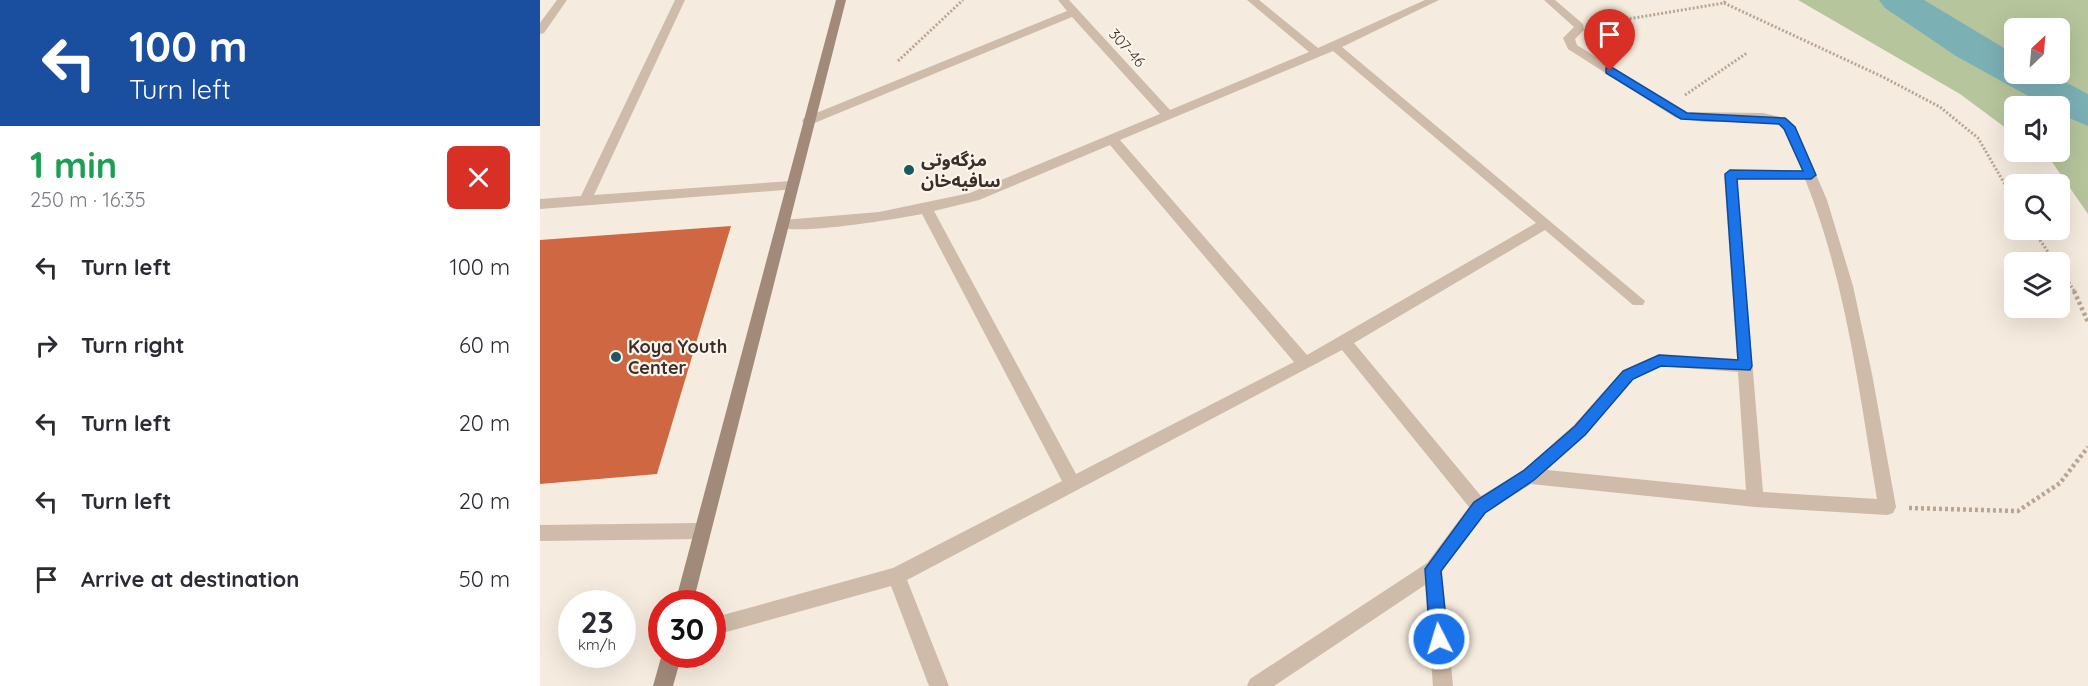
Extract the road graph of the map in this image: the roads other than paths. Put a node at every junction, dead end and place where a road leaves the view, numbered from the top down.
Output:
1 (562, 0) edge
2 (680, 0) edge
3 (841, 0) edge
4 (1063, 0) edge
5 (1252, 0) edge
6 (1434, 0) edge
7 (1549, 0) edge
8 (1074, 12) junction
9 (540, 31) edge
10 (1334, 46) junction
11 (1317, 53) junction
12 (1168, 116) junction
13 (808, 121) junction
14 (1112, 139) junction
15 (1811, 175) junction
16 (791, 186) junction
17 (585, 201) junction
18 (540, 204) edge
19 (927, 210) junction
20 (1546, 223) junction
21 (783, 225) junction
22 (1638, 301) dead end
23 (1345, 342) junction
24 (1305, 364) junction
25 (1745, 366) junction
26 (1529, 476) junction
27 (1072, 483) junction
28 (1755, 499) junction
29 (1479, 507) junction
30 (701, 531) junction
31 (540, 533) edge
32 (1433, 569) junction
33 (896, 576) junction
34 (687, 590) edge
35 (726, 623) edge
36 (668, 668) edge
37 (663, 686) edge
38 (939, 686) edge
39 (1257, 686) edge
40 (1443, 686) edge

1 - 9 street
2 - 17 street
3 - 13 street
4 - 8 street, 307-46
5 - 11 street
6 - 10 street
7 - 15 street
8 - 12 street, 307-46
8 - 13 street
10 - 11 street
10 - 20 street
11 - 12 street
12 - 14 street
13 - 16 street
14 - 19 street
14 - 24 street
15 - 25 street
15 - 28 street
16 - 17 street
16 - 21 street
17 - 18 street
19 - 21 street
19 - 27 street
20 - 22 street
20 - 23 street
21 - 30 street
23 - 24 street
23 - 29 street
24 - 27 street
25 - 26 street
25 - 28 street
26 - 28 street
26 - 29 street
27 - 33 street
29 - 32 street
30 - 31 street
30 - 34 street
32 - 39 street
32 - 40 street
33 - 35 street
33 - 38 street
36 - 37 street

